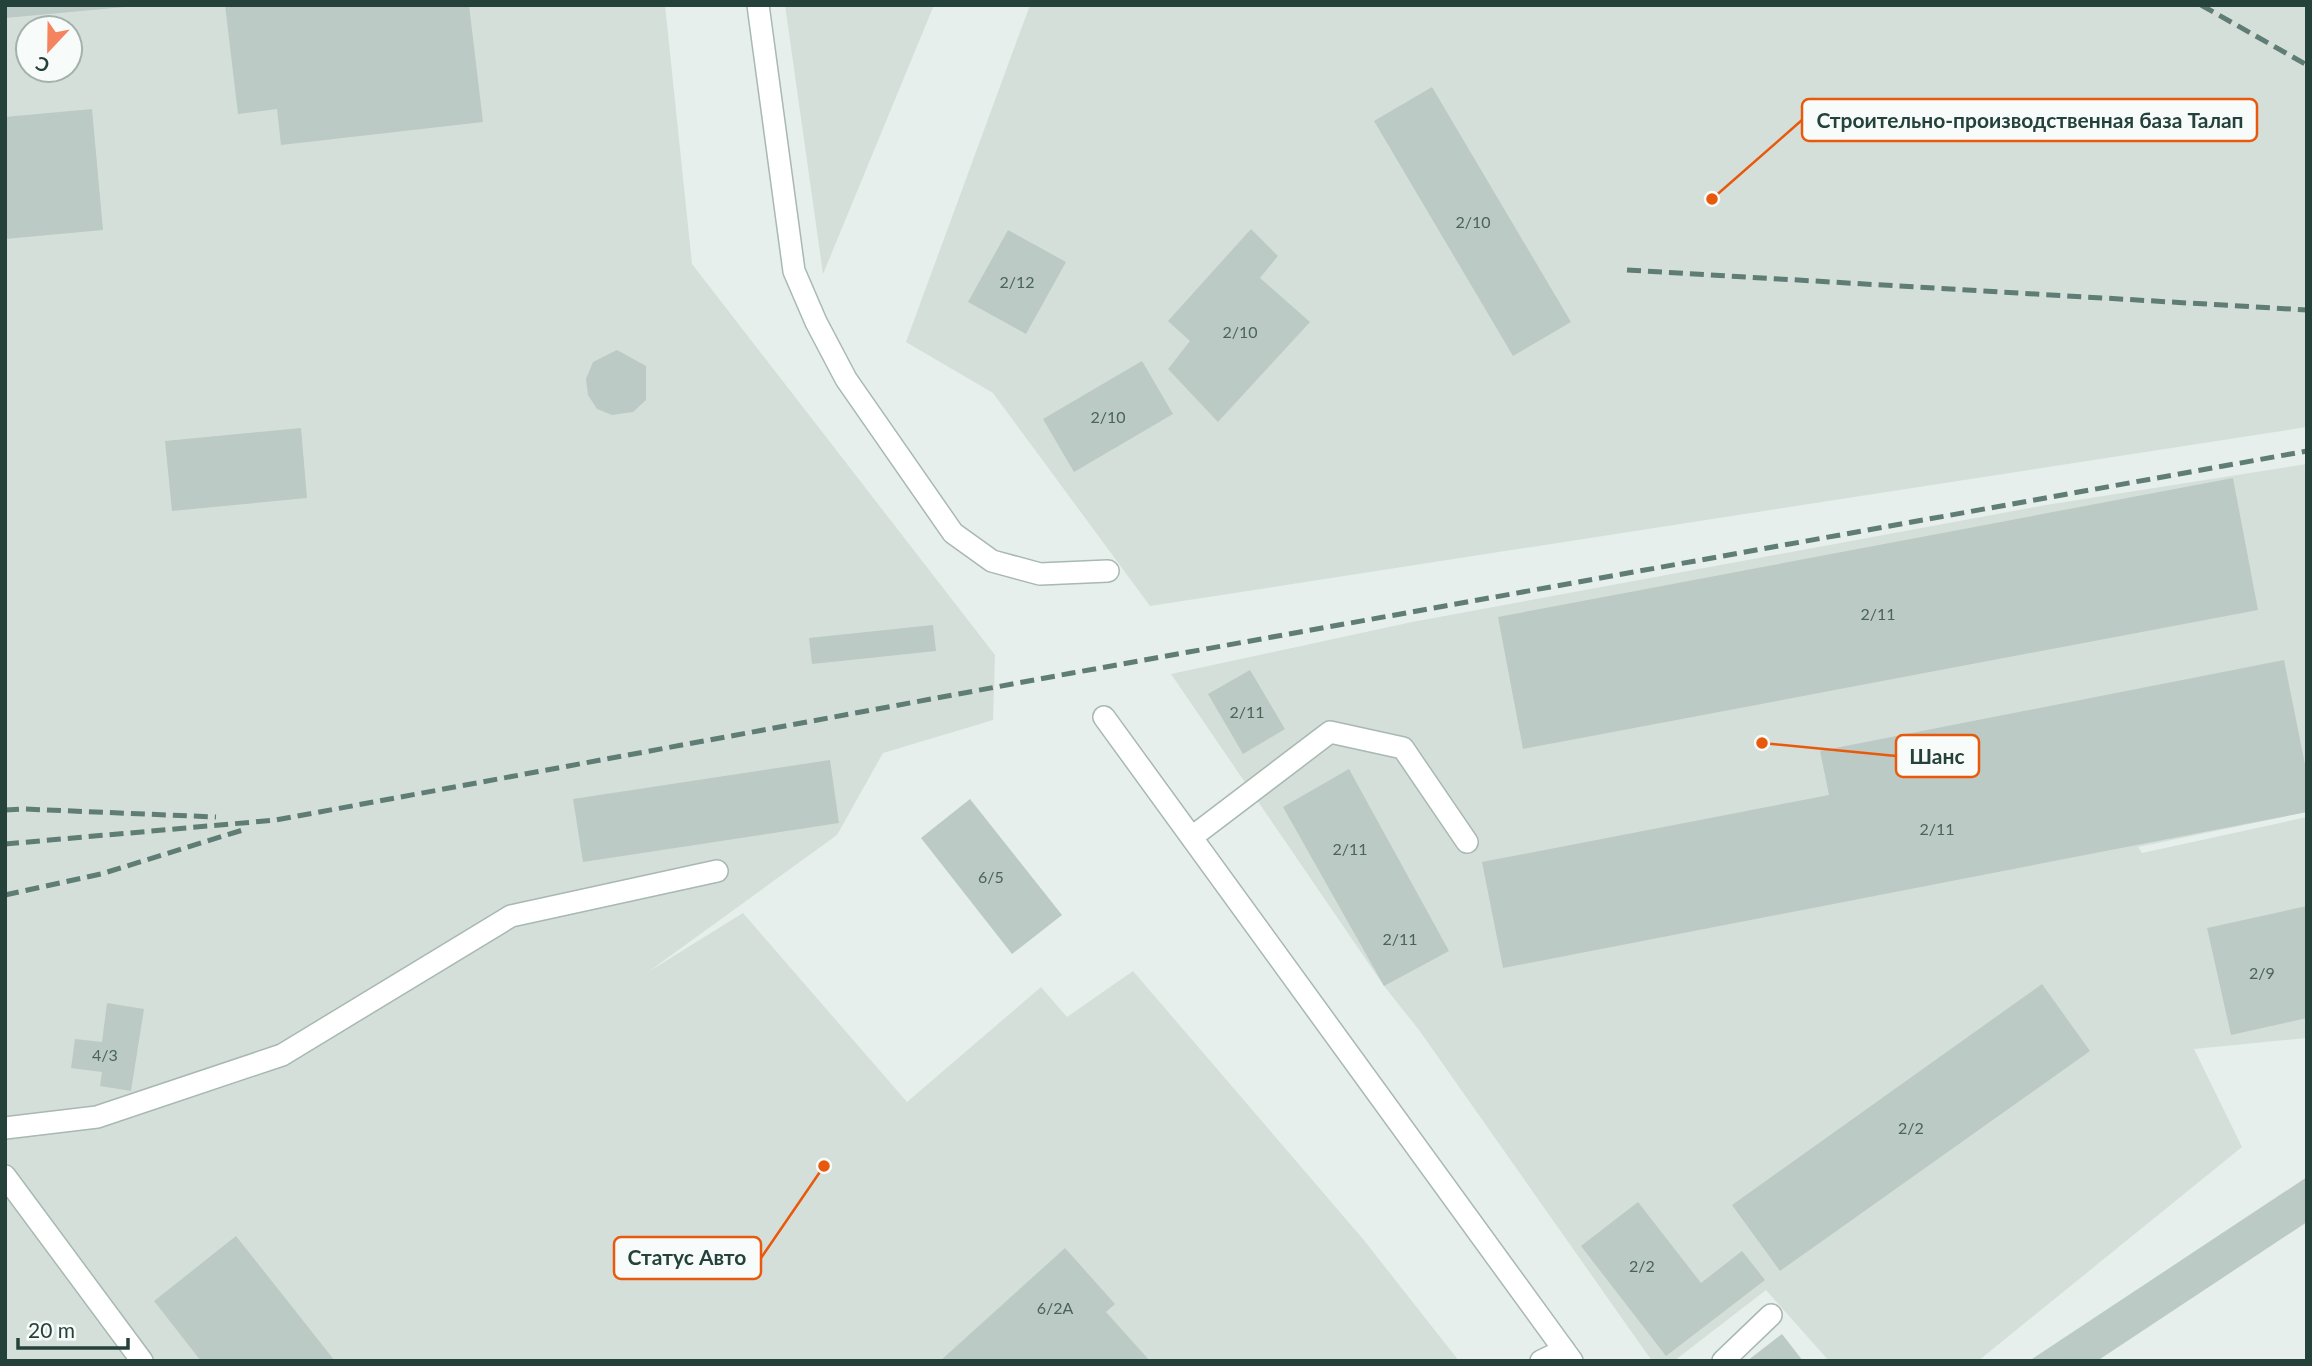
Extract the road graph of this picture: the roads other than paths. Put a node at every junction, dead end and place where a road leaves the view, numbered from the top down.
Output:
1 (758, 5) edge
2 (1108, 571) dead end
3 (1104, 717) dead end
4 (1192, 837) junction
5 (1467, 842) dead end
6 (717, 871) dead end
7 (5, 1128) edge
8 (5, 1176) edge
9 (1771, 1315) dead end
10 (1568, 1356) edge
11 (142, 1361) edge
12 (1541, 1361) edge
13 (1723, 1361) edge

1 - 2 street
3 - 4 street
4 - 5 street
4 - 10 street
6 - 7 street
8 - 11 street
9 - 13 street
10 - 12 street

